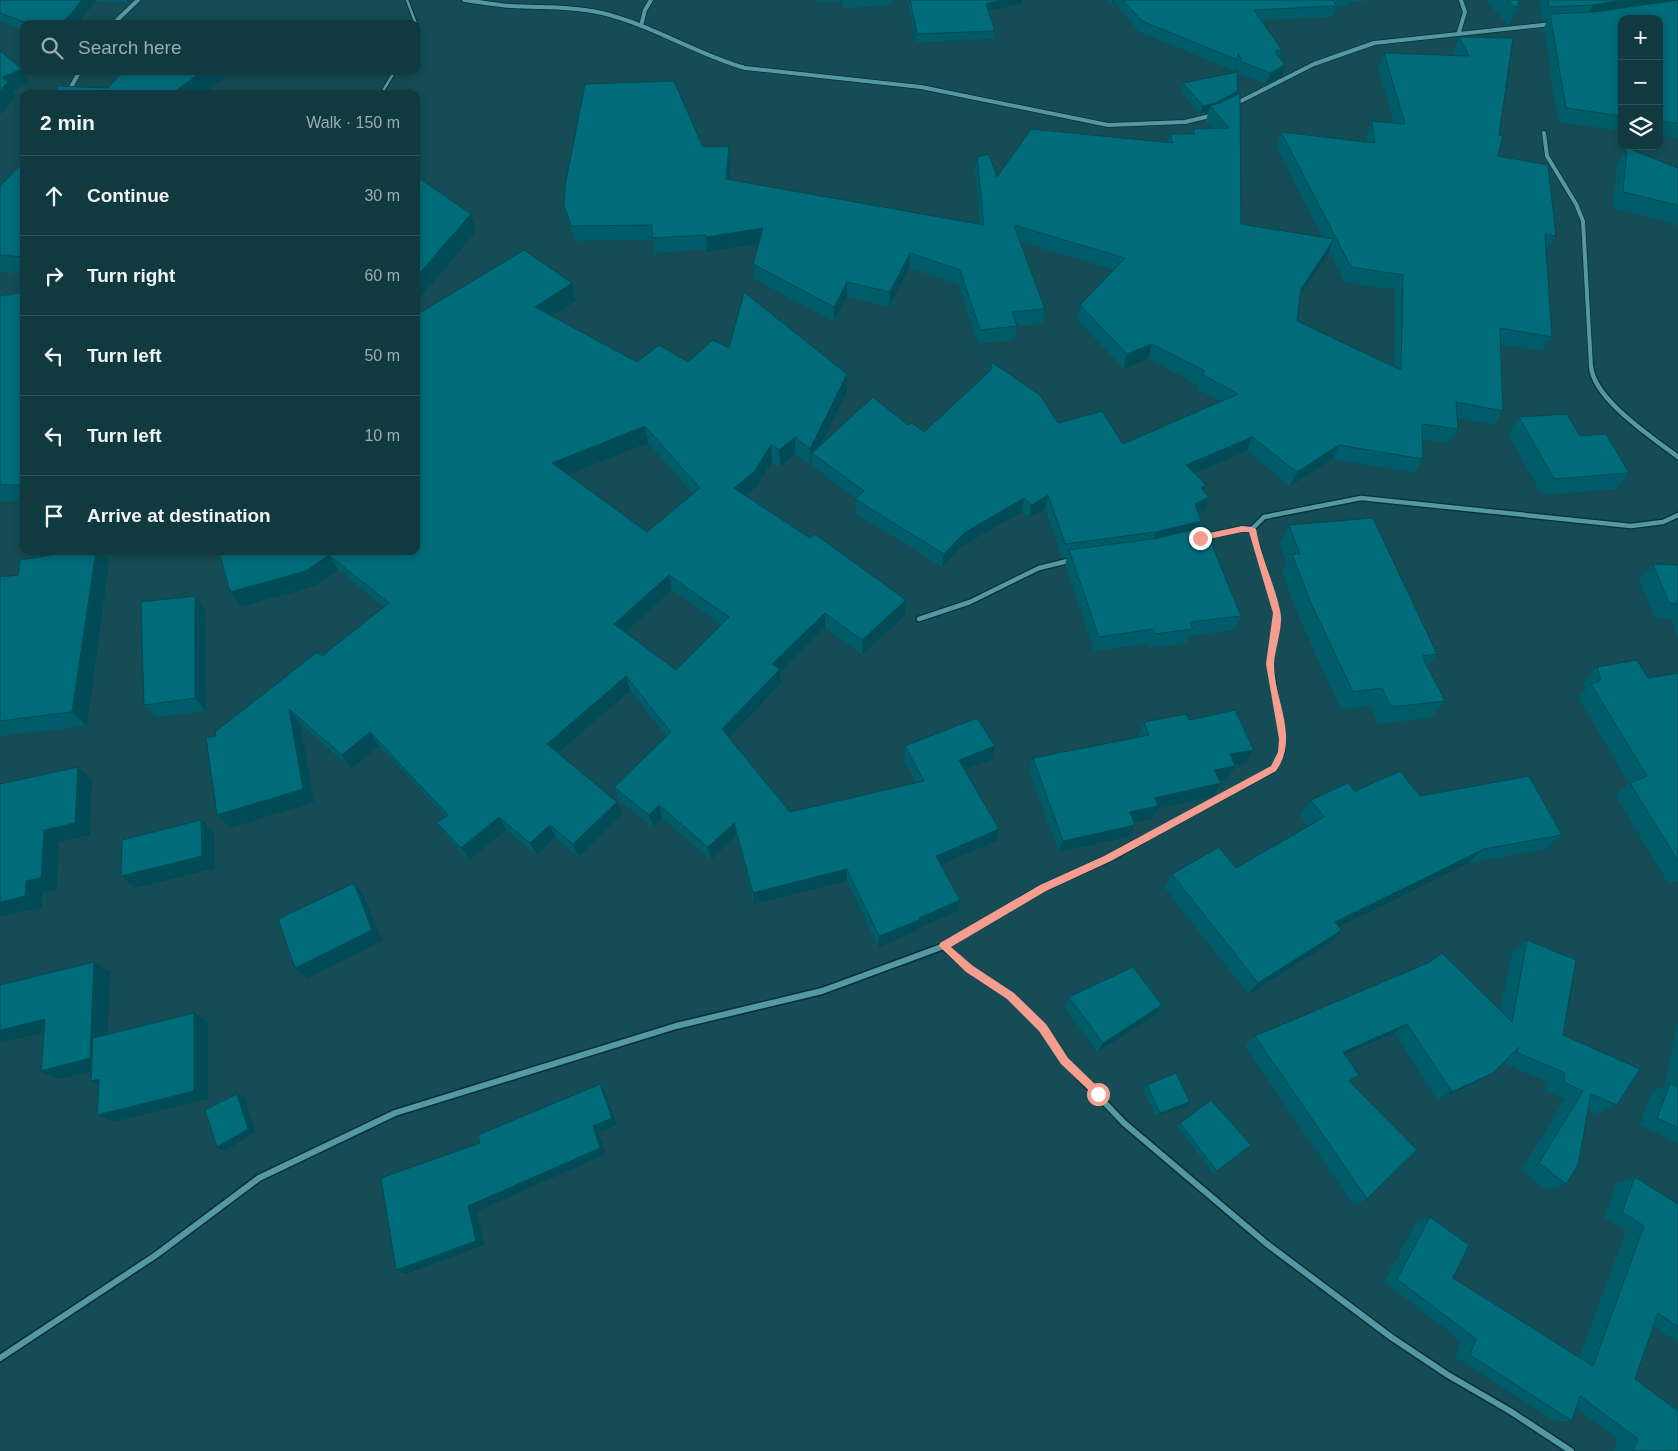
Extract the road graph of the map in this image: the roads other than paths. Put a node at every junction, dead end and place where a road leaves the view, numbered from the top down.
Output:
1 (138, 0) edge
2 (407, 0) edge
3 (464, 0) edge
4 (651, 0) edge
5 (1461, 0) edge
6 (117, 20) edge
7 (414, 20) edge
8 (1559, 23) edge
9 (641, 26) junction
10 (1458, 32) junction
11 (78, 75) edge
12 (393, 75) edge
13 (68, 90) edge
14 (383, 90) edge
15 (1232, 106) edge
16 (1223, 110) edge
17 (1544, 133) dead end
18 (1678, 457) edge
19 (1678, 515) edge
20 (1252, 529) junction
21 (1200, 538) edge
22 (1080, 558) edge
23 (919, 619) dead end
24 (944, 946) junction
25 (0, 1358) edge
26 (1571, 1451) edge

1 - 6 street
2 - 7 lane
3 - 9 street
4 - 9 street
5 - 10 street
8 - 10 street
9 - 16 street
10 - 15 street
11 - 13 street
12 - 14 lane
17 - 18 street
19 - 20 street
20 - 21 street
20 - 24 street
22 - 23 street
24 - 25 street
24 - 26 street

